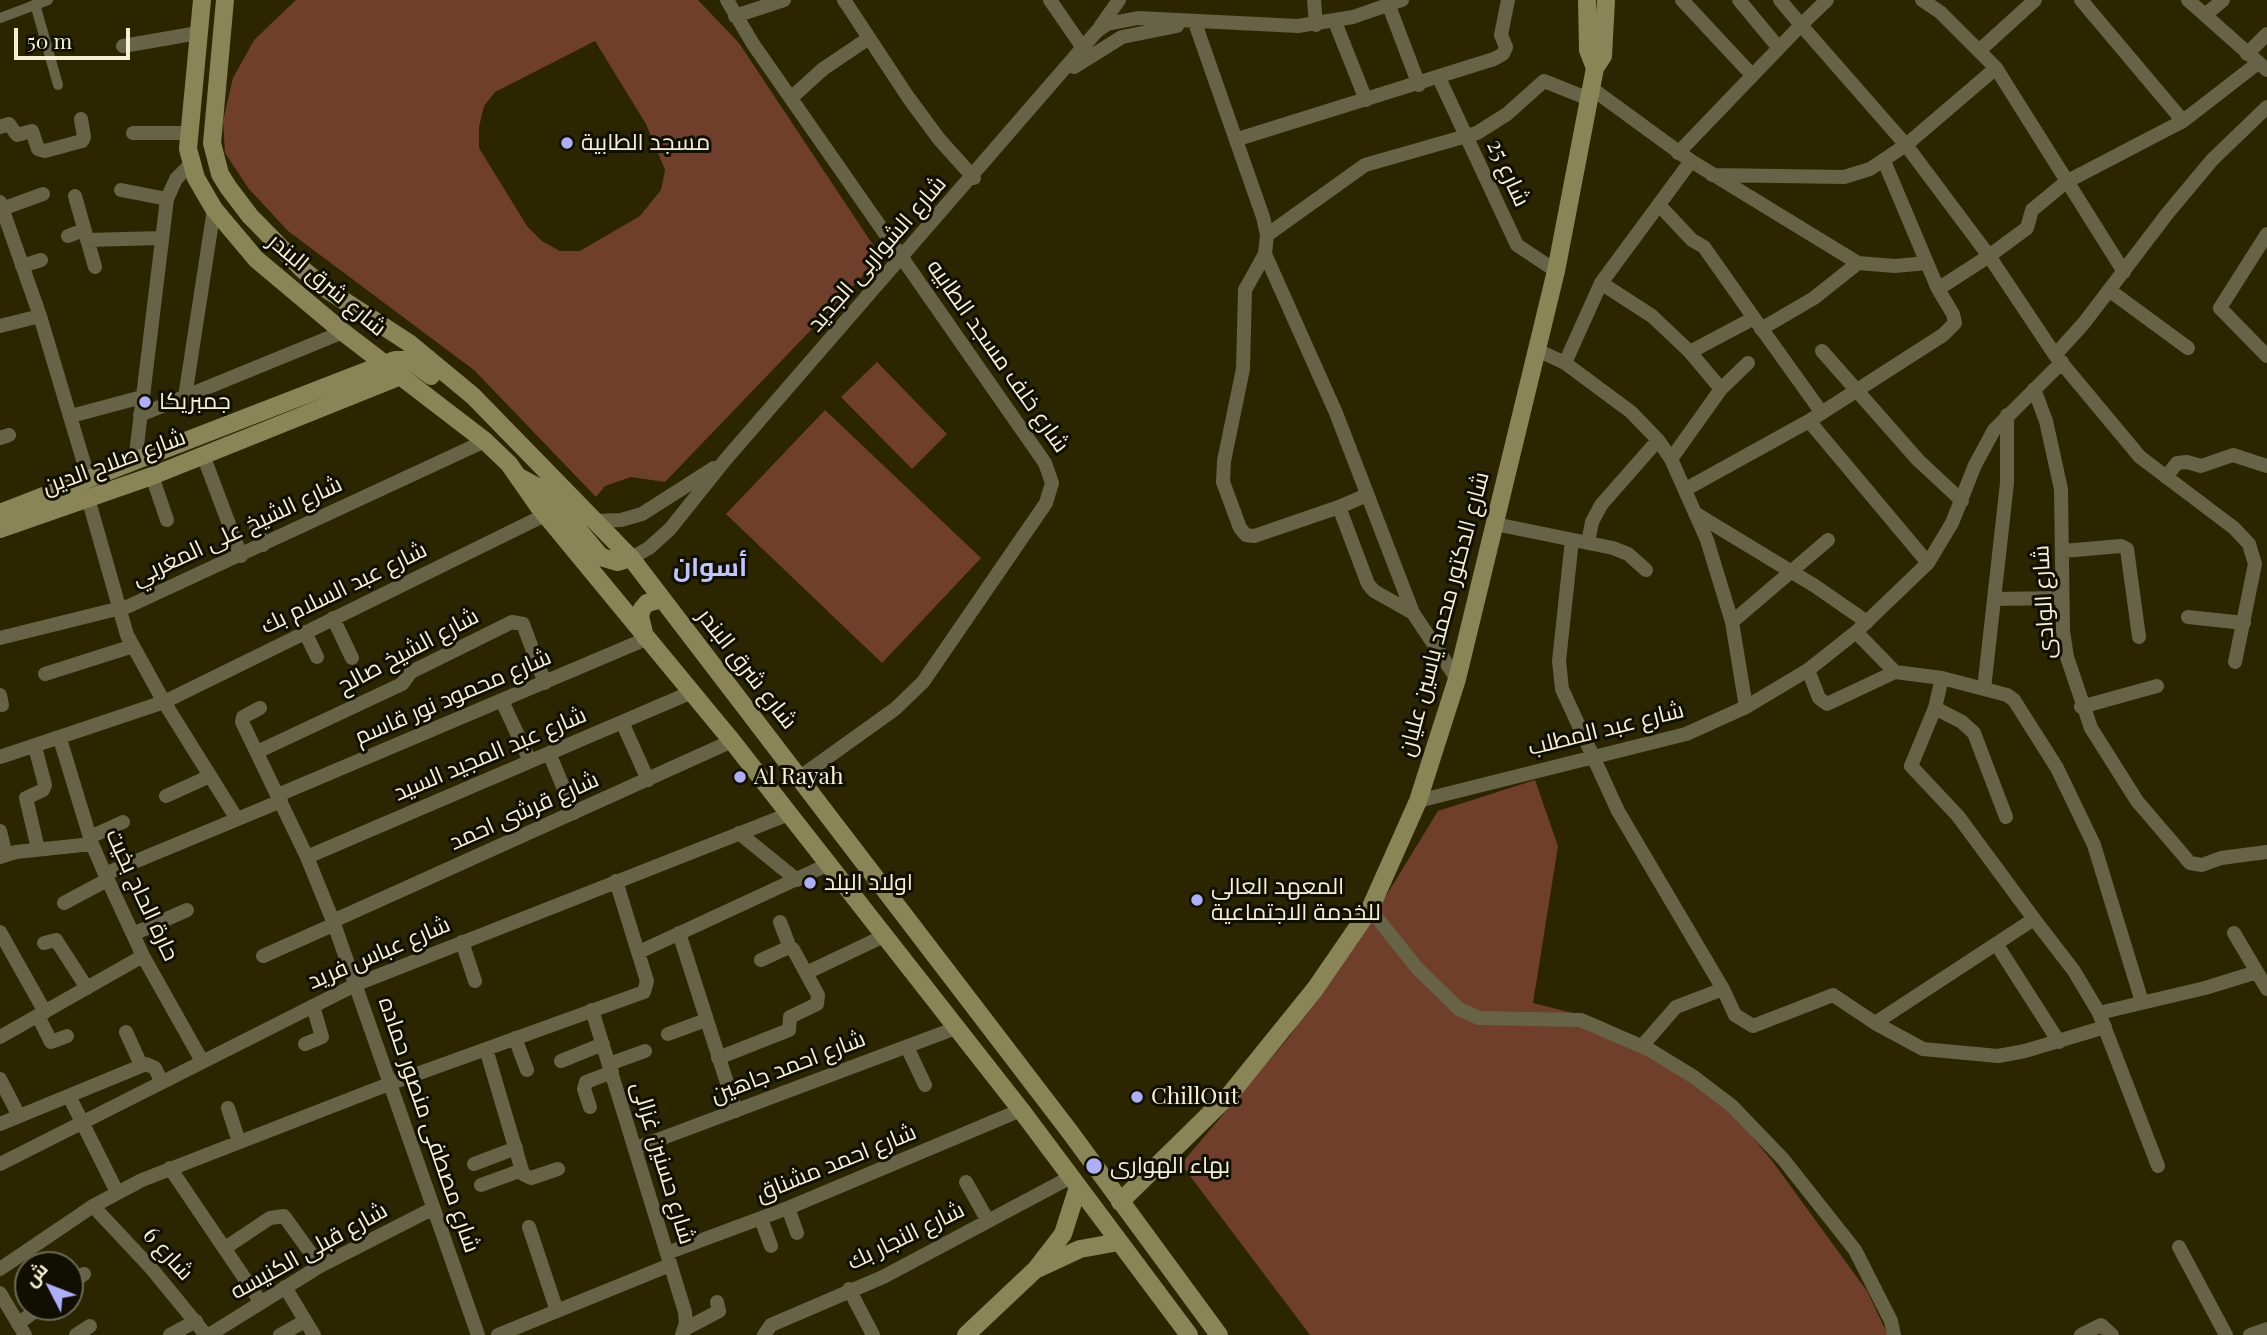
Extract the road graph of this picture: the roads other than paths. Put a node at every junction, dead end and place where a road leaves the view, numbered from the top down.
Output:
1 (48, 0) edge
2 (202, 0) edge
3 (225, 0) edge
4 (719, 0) edge
5 (784, 0) edge
6 (844, 0) edge
7 (1050, 0) edge
8 (1119, 0) edge
9 (1314, 0) edge
10 (1508, 0) edge
11 (1587, 0) edge
12 (1606, 0) edge
13 (1682, 0) edge
14 (1739, 0) edge
15 (1780, 0) edge
16 (1827, 0) edge
17 (1922, 0) edge
18 (2035, 0) edge
19 (2081, 0) edge
20 (2188, 0) edge
21 (2223, 0) edge
22 (1396, 3) edge
23 (35, 4) junction
24 (731, 9) edge
25 (2205, 15) junction
26 (0, 18) edge
27 (1335, 22) junction
28 (1195, 23) junction
29 (1316, 24) junction
30 (1801, 25) junction
31 (1097, 31) junction
32 (198, 33) junction
33 (2267, 34) edge
34 (869, 38) junction
35 (122, 46) dead end
36 (1779, 47) junction
37 (1083, 48) junction
38 (1980, 50) junction
39 (2257, 62) edge
40 (1594, 68) junction
41 (1996, 68) junction
42 (1751, 74) junction
43 (1059, 77) junction
44 (1439, 78) junction
45 (58, 85) dead end
46 (1419, 85) junction
47 (1590, 93) junction
48 (791, 98) junction
49 (1366, 100) junction
50 (2267, 107) edge
51 (81, 120) dead end
52 (2183, 121) junction
53 (0, 127) edge
54 (133, 133) dead end
55 (188, 133) junction
56 (1466, 138) junction
57 (1238, 139) junction
58 (1906, 145) junction
59 (1684, 157) junction
60 (1884, 161) junction
61 (191, 164) junction
62 (1712, 175) junction
63 (974, 178) junction
64 (2066, 182) junction
65 (121, 190) dead end
66 (43, 194) dead end
67 (75, 196) dead end
68 (167, 199) junction
69 (1659, 205) junction
70 (1, 206) edge
71 (214, 209) junction
72 (2267, 233) edge
73 (86, 235) junction
74 (1267, 235) junction
75 (68, 236) dead end
76 (162, 238) junction
77 (1265, 254) junction
78 (1989, 256) junction
79 (903, 259) junction
80 (41, 260) dead end
81 (1858, 262) junction
82 (1927, 263) junction
83 (22, 265) junction
84 (95, 267) dead end
85 (1556, 271) junction
86 (2124, 272) junction
87 (1601, 283) junction
88 (1938, 289) junction
89 (2109, 290) junction
90 (40, 316) junction
91 (1758, 324) junction
92 (0, 326) edge
93 (344, 332) junction
94 (2188, 348) dead end
95 (1537, 350) junction
96 (1822, 351) dead end
97 (1690, 352) junction
98 (2267, 356) edge
99 (2058, 358) junction
100 (384, 363) junction
101 (1565, 363) junction
102 (1748, 363) dead end
103 (401, 376) junction
104 (1721, 389) junction
105 (2034, 389) junction
106 (1857, 391) junction
107 (142, 397) junction
108 (185, 397) junction
109 (1822, 413) junction
110 (140, 415) junction
111 (492, 415) junction
112 (2007, 415) junction
113 (71, 416) junction
114 (1809, 421) junction
115 (1658, 440) junction
116 (485, 441) junction
117 (203, 455) junction
118 (726, 459) junction
119 (1671, 459) junction
120 (135, 462) junction
121 (2267, 466) edge
122 (152, 475) junction
123 (519, 477) junction
124 (2166, 477) junction
125 (89, 480) junction
126 (1686, 489) junction
127 (1367, 495) junction
128 (88, 498) junction
129 (1962, 501) junction
130 (1339, 507) junction
131 (0, 513) edge
132 (1697, 514) junction
133 (545, 515) junction
134 (167, 520) dead end
135 (595, 521) junction
136 (1495, 524) junction
137 (257, 528) dead end
138 (0, 529) edge
139 (1572, 540) junction
140 (1828, 540) dead end
141 (1588, 543) junction
142 (263, 545) junction
143 (2063, 551) junction
144 (241, 556) junction
145 (631, 558) junction
146 (1928, 563) junction
147 (1646, 569) dead end
148 (1791, 573) junction
149 (2062, 598) junction
150 (662, 599) junction
151 (1994, 599) junction
152 (118, 609) junction
153 (1413, 613) junction
154 (2188, 617) dead end
155 (333, 618) junction
156 (1731, 622) junction
157 (2244, 623) junction
158 (1861, 627) junction
159 (305, 632) junction
160 (2139, 637) dead end
161 (0, 638) edge
162 (646, 639) junction
163 (133, 646) junction
164 (317, 657) dead end
165 (352, 658) dead end
166 (2235, 662) dead end
167 (1808, 670) junction
168 (1895, 672) junction
169 (44, 674) dead end
170 (1942, 678) junction
171 (1457, 679) junction
172 (545, 683) junction
173 (2157, 686) dead end
174 (1984, 689) junction
175 (692, 692) junction
176 (502, 701) junction
177 (164, 702) junction
178 (1746, 707) junction
179 (2081, 707) junction
180 (260, 708) dead end
181 (1935, 708) junction
182 (622, 722) junction
183 (60, 739) junction
184 (732, 741) junction
185 (35, 747) junction
186 (257, 752) junction
187 (550, 753) junction
188 (1591, 755) junction
189 (0, 757) edge
190 (530, 761) junction
191 (210, 776) junction
192 (800, 777) junction
193 (648, 780) junction
194 (166, 796) dead end
195 (279, 798) junction
196 (1418, 801) junction
197 (574, 813) junction
198 (789, 814) junction
199 (2006, 817) dead end
200 (237, 819) junction
201 (122, 822) dead end
202 (0, 831) edge
203 (739, 833) junction
204 (91, 841) junction
205 (38, 849) junction
206 (2267, 852) edge
207 (3, 856) edge
208 (307, 857) junction
209 (829, 864) junction
210 (106, 877) junction
211 (797, 880) junction
212 (617, 881) junction
213 (64, 903) dead end
214 (1370, 909) junction
215 (187, 910) dead end
216 (2034, 919) junction
217 (780, 922) dead end
218 (334, 923) junction
219 (0, 932) edge
220 (679, 933) junction
221 (2234, 933) dead end
222 (133, 934) junction
223 (884, 936) junction
224 (461, 942) junction
225 (44, 943) dead end
226 (1997, 945) junction
227 (790, 947) junction
228 (639, 952) junction
229 (143, 956) junction
230 (263, 956) dead end
231 (761, 960) dead end
232 (2257, 972) junction
233 (806, 973) junction
234 (475, 981) dead end
235 (357, 984) junction
236 (87, 988) junction
237 (1723, 989) junction
238 (2267, 989) edge
239 (2142, 1002) junction
240 (313, 1006) junction
241 (592, 1010) junction
242 (41, 1014) junction
243 (706, 1020) junction
244 (2102, 1020) junction
245 (1875, 1023) junction
246 (956, 1028) junction
247 (126, 1032) dead end
248 (668, 1034) dead end
249 (67, 1036) dead end
250 (0, 1037) edge
251 (515, 1038) junction
252 (2059, 1042) junction
253 (305, 1044) dead end
254 (603, 1044) junction
255 (1642, 1046) junction
256 (906, 1047) junction
257 (486, 1049) junction
258 (645, 1051) dead end
259 (718, 1058) junction
260 (202, 1061) junction
261 (561, 1061) dead end
262 (141, 1065) junction
263 (610, 1068) junction
264 (527, 1070) dead end
265 (0, 1079) edge
266 (161, 1081) junction
267 (389, 1084) junction
268 (925, 1085) dead end
269 (69, 1096) junction
270 (590, 1107) dead end
271 (228, 1108) dead end
272 (1021, 1110) junction
273 (736, 1111) junction
274 (19, 1116) junction
275 (82, 1122) junction
276 (0, 1124) edge
277 (239, 1142) junction
278 (636, 1147) junction
279 (516, 1148) junction
280 (0, 1164) edge
281 (474, 1164) dead end
282 (2158, 1166) dead end
283 (170, 1168) junction
284 (558, 1169) dead end
285 (522, 1170) junction
286 (966, 1182) dead end
287 (1075, 1182) junction
288 (481, 1185) dead end
289 (117, 1192) junction
290 (1120, 1202) junction
291 (93, 1206) junction
292 (788, 1208) junction
293 (432, 1209) junction
294 (761, 1219) junction
295 (988, 1221) junction
296 (529, 1227) dead end
297 (797, 1233) dead end
298 (1119, 1242) junction
299 (771, 1246) dead end
300 (2179, 1247) dead end
301 (225, 1248) junction
302 (668, 1259) junction
303 (320, 1266) junction
304 (0, 1269) edge
305 (1036, 1269) junction
306 (285, 1287) junction
307 (849, 1289) junction
308 (2, 1301) edge
309 (260, 1301) junction
310 (717, 1302) dead end
311 (557, 1311) junction
312 (196, 1321) junction
313 (305, 1321) junction
314 (90, 1326) dead end
315 (2267, 1329) edge
316 (21, 1331) edge
317 (683, 1332) edge
318 (76, 1335) edge
319 (170, 1335) edge
320 (208, 1335) edge
321 (280, 1335) edge
322 (314, 1335) edge
323 (478, 1335) edge
324 (498, 1335) edge
325 (764, 1335) edge
326 (873, 1335) edge
327 (966, 1335) edge
328 (1189, 1335) edge
329 (1219, 1335) edge
330 (1894, 1335) edge
331 (2081, 1335) edge
332 (2112, 1335) edge
333 (2226, 1335) edge
334 (2250, 1335) edge

1 - 23 street
2 - 32 main road, شارع شرق البندر
3 - 111 main road, شارع شرق البندر
4 - 24 street, شارع خلف مسجد الطابيه
5 - 24 street
6 - 34 street
7 - 37 street
8 - 31 street
9 - 29 street
10 - 44 street
11 - 40 main road, شارع الدكتور محمد ياسين عليان
12 - 40 main road, شارع الدكتور محمد ياسين عليان
13 - 42 street
14 - 36 street
15 - 30 street
16 - 30 street
17 - 38 street
18 - 38 street
19 - 52 street
20 - 25 street
21 - 25 street
22 - 27 street, شارع الشواربى الجديد
22 - 46 street
23 - 26 street
23 - 45 street
24 - 48 street, شارع خلف مسجد الطابيه
25 - 39 street
27 - 29 street, شارع الشواربى الجديد
27 - 49 street
28 - 29 street, شارع الشواربى الجديد
28 - 31 street, شارع الشواربى الجديد
28 - 43 street, شارع الشواربى الجديد
28 - 57 street
30 - 36 street
30 - 58 street
31 - 37 street, شارع الشواربى الجديد
32 - 35 street
32 - 55 main road, شارع شرق البندر
33 - 39 street
34 - 48 street
34 - 63 street
36 - 42 street
37 - 43 street, شارع الشواربى الجديد
38 - 41 street
39 - 52 street
40 - 47 main road, شارع الدكتور محمد ياسين عليان
41 - 58 street
41 - 64 street
42 - 59 street
43 - 63 street, شارع الشواربى الجديد
44 - 46 street
44 - 56 street, شارع 25
46 - 49 street
47 - 56 street
47 - 59 street
47 - 85 main road, شارع الدكتور محمد ياسين عليان
48 - 79 street, شارع خلف مسجد الطابيه
49 - 57 street
50 - 86 street, شارع عبد المطلب
51 - 53 street
52 - 64 street
54 - 55 street
55 - 61 main road, شارع شرق البندر
56 - 74 street
56 - 85 street, شارع 25
57 - 74 street
58 - 60 street
58 - 78 street
59 - 62 street
59 - 69 street
60 - 62 street
60 - 82 street
61 - 68 street
61 - 71 main road, شارع شرق البندر
62 - 81 street
63 - 79 street, شارع الشواربى الجديد
64 - 78 street
64 - 86 street
65 - 68 street
66 - 70 street
67 - 73 street
68 - 76 street
69 - 87 street
69 - 91 street
70 - 83 street
71 - 93 main road, شارع شرق البندر
71 - 108 street
72 - 98 street
73 - 75 street
73 - 76 street
73 - 84 street
74 - 77 street
76 - 107 street
77 - 127 street
77 - 130 street
78 - 88 street
78 - 99 street
79 - 118 street, شارع الشواربى الجديد
79 - 192 street, شارع خلف مسجد الطابيه
80 - 83 street
81 - 82 street
81 - 91 street
82 - 88 street
83 - 90 street
85 - 95 main road, شارع الدكتور محمد ياسين عليان
86 - 89 street, شارع عبد المطلب
87 - 97 street
87 - 101 street
88 - 106 street
89 - 94 street
89 - 99 street, شارع عبد المطلب
90 - 92 street
90 - 113 street
91 - 97 street
91 - 109 street
93 - 100 main road, شارع شرق البندر
93 - 108 street
95 - 101 street
95 - 136 main road, شارع الدكتور محمد ياسين عليان
96 - 106 street
97 - 104 street
99 - 105 street, شارع عبد المطلب
99 - 124 street
100 - 103 main road, شارع شرق البندر
100 - 111 main road
100 - 120 main road, شارع صلاح الدين
101 - 115 street
102 - 104 street
103 - 116 main road, شارع شرق البندر
103 - 117 main road, شارع صلاح الدين
104 - 119 street
105 - 112 street, شارع عبد المطلب
105 - 143 street, شارع الوادى
106 - 109 street
106 - 129 street
107 - 110 street
107 - 113 street
108 - 110 street
109 - 114 street
110 - 120 street
111 - 135 main road, شارع شرق البندر
112 - 129 street, شارع عبد المطلب
112 - 151 street
113 - 125 street
114 - 126 street
114 - 146 street
115 - 119 street
115 - 141 street
116 - 123 main road, شارع شرق البندر
116 - 142 street, شارع الشيخ على المغربي
117 - 122 main road, شارع صلاح الدين
117 - 144 street
118 - 135 street, شارع الشواربى الجديد
118 - 145 street, شارع الشواربى الجديد
119 - 126 street
120 - 125 main road, شارع صلاح الدين
121 - 124 street
122 - 128 main road, شارع صلاح الدين
122 - 134 street
123 - 133 main road, شارع شرق البندر
123 - 145 main road
124 - 157 street
125 - 131 main road, شارع صلاح الدين
126 - 132 street
127 - 130 street
127 - 153 street
128 - 138 main road, شارع صلاح الدين
128 - 152 street
129 - 146 street, شارع عبد المطلب
130 - 153 street
132 - 148 street
132 - 156 street
133 - 155 street, شارع عبد السلام بك
133 - 162 main road, شارع شرق البندر
135 - 145 main road, شارع شرق البندر
136 - 139 street
136 - 171 main road, شارع الدكتور محمد ياسين عليان
137 - 142 street
139 - 141 street
139 - 188 street
140 - 148 street
141 - 147 street
142 - 144 street, شارع الشيخ على المغربي
143 - 149 street, شارع الوادى
143 - 160 street
144 - 152 street, شارع الشيخ على المغربي
145 - 150 main road, شارع شرق البندر
146 - 158 street, شارع عبد المطلب
148 - 156 street
148 - 158 street
149 - 151 street
149 - 179 street, شارع الوادى
150 - 162 main road
150 - 192 main road, شارع شرق البندر
151 - 174 street
152 - 161 street, شارع الشيخ على المغربي
152 - 163 street
153 - 171 street
154 - 157 street
155 - 159 street, شارع عبد السلام بك
155 - 165 street
156 - 178 street
157 - 166 street
158 - 167 street, شارع عبد المطلب
158 - 168 street
159 - 164 street
159 - 177 street, شارع عبد السلام بك
162 - 172 street, شارع محمود نور قاسم
162 - 175 main road, شارع شرق البندر
163 - 169 street
163 - 177 street
167 - 168 street
167 - 178 street, شارع عبد المطلب
168 - 170 street
170 - 174 street
170 - 181 street
171 - 196 main road, شارع الدكتور محمد ياسين عليان
172 - 176 street, شارع محمود نور قاسم
172 - 186 street, شارع الشيخ صالح
173 - 179 street
174 - 239 street
175 - 182 street, شارع عبد المجيد السيد
175 - 184 main road, شارع شرق البندر
176 - 190 street
176 - 195 street, شارع محمود نور قاسم
177 - 183 street, شارع عبد السلام بك
177 - 191 street
178 - 188 street, شارع عبد المطلب
179 - 206 street, شارع الوادى
180 - 186 street, شارع مصطفى منصور حماده
181 - 199 street
181 - 216 street
182 - 187 street, شارع عبد المجيد السيد
182 - 193 street
183 - 185 street, شارع عبد السلام بك
183 - 204 street, حارة الحاج بخيت
184 - 193 street, شارع قرشى احمد
184 - 198 main road, شارع شرق البندر
185 - 189 street, شارع عبد السلام بك
185 - 205 street
186 - 195 street, شارع مصطفى منصور حماده
187 - 190 street, شارع عبد المجيد السيد
187 - 197 street
188 - 196 street, شارع عبد المطلب
188 - 237 street
190 - 208 street, شارع عبد المجيد السيد
191 - 194 street
191 - 200 street
192 - 290 main road, شارع شرق البندر
193 - 197 street, شارع قرشى احمد
195 - 200 street, شارع محمود نور قاسم
195 - 208 street, شارع مصطفى منصور حماده
196 - 214 main road, شارع الدكتور محمد ياسين عليان
197 - 218 street, شارع قرشى احمد
198 - 203 street, شارع عباس فريد
198 - 209 main road, شارع شرق البندر
200 - 210 street, شارع محمود نور قاسم
201 - 204 street
202 - 207 street
203 - 211 street
203 - 212 street, شارع عباس فريد
204 - 205 street
204 - 210 street, حارة الحاج بخيت
205 - 207 street
208 - 218 street, شارع مصطفى منصور حماده
209 - 211 street
209 - 223 main road, شارع شرق البندر
210 - 213 street, شارع محمود نور قاسم
210 - 222 street, حارة الحاج بخيت
211 - 220 street
212 - 224 street, شارع عباس فريد
212 - 228 street
214 - 255 street
214 - 290 main road, شارع الدكتور محمد ياسين عليان
215 - 222 street
216 - 226 street
216 - 244 street
217 - 227 street
218 - 230 street, شارع قرشى احمد
218 - 235 street, شارع مصطفى منصور حماده
219 - 242 street
220 - 228 street
220 - 243 street
221 - 232 street
222 - 229 street, حارة الحاج بخيت
223 - 233 street
223 - 246 main road, شارع شرق البندر
224 - 234 street
224 - 235 street, شارع عباس فريد
225 - 236 street
226 - 245 street
226 - 252 street
227 - 231 street
227 - 233 street
228 - 241 street
229 - 236 street
229 - 260 street, حارة الحاج بخيت
232 - 238 street
232 - 239 street
233 - 259 street
235 - 240 street, شارع عباس فريد
235 - 267 street, شارع مصطفى منصور حماده
236 - 242 street
237 - 245 street
237 - 255 street
239 - 244 street
240 - 253 street
240 - 260 street, شارع عباس فريد
241 - 251 street
241 - 254 street, شارع حسنين غزالى
242 - 249 street
242 - 250 street
243 - 248 street
243 - 259 street
244 - 252 street
244 - 282 street
245 - 252 street
246 - 256 street, شارع احمد جاهين
246 - 272 main road, شارع شرق البندر
247 - 262 street
251 - 257 street
251 - 264 street
254 - 261 street
254 - 263 street, شارع حسنين غزالى
255 - 330 street
256 - 268 street
256 - 273 street, شارع احمد جاهين
257 - 267 street
257 - 279 street
258 - 263 street
259 - 273 street
260 - 266 street, شارع عباس فريد
262 - 266 street
262 - 269 street
263 - 270 street
263 - 278 street, شارع حسنين غزالى
265 - 274 street
266 - 275 street, شارع عباس فريد
267 - 277 street
267 - 293 street, شارع مصطفى منصور حماده
269 - 274 street
269 - 275 street
271 - 277 street
272 - 287 main road, شارع شرق البندر
272 - 292 street, شارع احمد مشناق
273 - 278 street, شارع احمد جاهين
274 - 276 street
275 - 280 street, شارع عباس فريد
275 - 289 street
277 - 283 street
278 - 302 street, شارع حسنين غزالى
279 - 281 street
279 - 285 street
283 - 289 street
283 - 301 street
284 - 285 street
285 - 288 street
286 - 295 street
287 - 295 street, شارع النجار بك
287 - 298 main road, شارع شرق البندر
287 - 305 main road
289 - 291 street
290 - 329 main road, شارع شرق البندر
291 - 304 street
291 - 312 street, شارع 6
292 - 294 street, شارع احمد مشناق
292 - 297 street
293 - 303 street, شارع قبلى الكنيسه
293 - 323 street, شارع مصطفى منصور حماده
294 - 299 street
294 - 302 street, شارع احمد مشناق
295 - 307 street, شارع النجار بك
296 - 311 street
298 - 305 main road
298 - 328 main road, شارع شرق البندر
300 - 333 street
301 - 303 street
301 - 309 street
302 - 311 street, شارع احمد مشناق
302 - 317 street, شارع حسنين غزالى
303 - 306 street, شارع قبلى الكنيسه
305 - 327 main road
306 - 309 street, شارع قبلى الكنيسه
306 - 313 street
307 - 325 street, شارع النجار بك
307 - 326 street
308 - 316 street
309 - 320 street, شارع قبلى الكنيسه
310 - 317 street
311 - 324 street, شارع احمد مشناق
312 - 319 street
312 - 320 street, شارع 6
313 - 321 street
313 - 322 street
314 - 318 street
315 - 334 street
331 - 332 street

